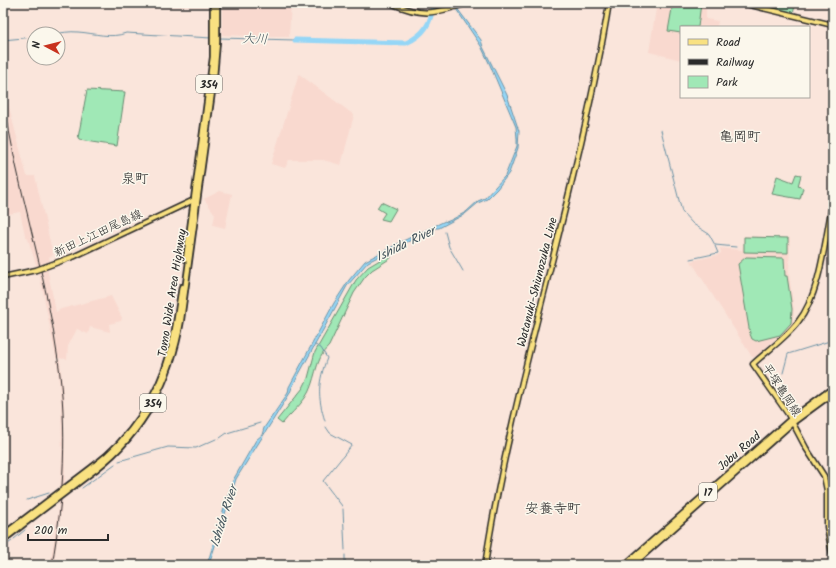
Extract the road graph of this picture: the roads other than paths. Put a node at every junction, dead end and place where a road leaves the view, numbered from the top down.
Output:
1 (213, 3) edge
2 (217, 3) edge
3 (390, 3) edge
4 (469, 3) edge
5 (609, 3) edge
6 (742, 3) edge
7 (833, 25) edge
8 (216, 34) junction
9 (195, 199) junction
10 (833, 201) edge
11 (3, 277) edge
12 (183, 302) junction
13 (177, 320) junction
14 (833, 388) edge
15 (833, 393) edge
16 (792, 421) junction
17 (95, 468) junction
18 (20, 524) junction
19 (3, 535) edge
20 (3, 540) edge
21 (833, 559) edge
22 (485, 565) edge
23 (625, 565) edge
24 (632, 565) edge

1 - 8 highway, Tomo Wide Area Highway / 354
2 - 8 highway, Tomo Wide Area Highway / 354
3 - 4 main road
5 - 22 main road, Watanuki-Shiunozuka Line
6 - 7 main road
8 - 9 highway, Tomo Wide Area Highway / 354
9 - 11 main road, 新田上江田尾島線, bridge
9 - 12 highway, Tomo Wide Area Highway / 354
9 - 13 highway, Tomo Wide Area Highway / 354
10 - 16 main road, 平塚亀岡線
12 - 13 highway
12 - 17 highway, Tomo Wide Area Highway / 354
13 - 17 highway, Tomo Wide Area Highway / 354
14 - 16 highway, Jobu Road / 17
15 - 16 highway, Jobu Road / 17
16 - 21 main road, 平塚亀岡線
16 - 23 highway, Jobu Road / 17
16 - 24 highway, Jobu Road / 17
17 - 18 highway, Tomo Wide Area Highway / 354, bridge
18 - 19 highway, Tomo Wide Area Highway / 354
18 - 20 highway, Tomo Wide Area Highway / 354

